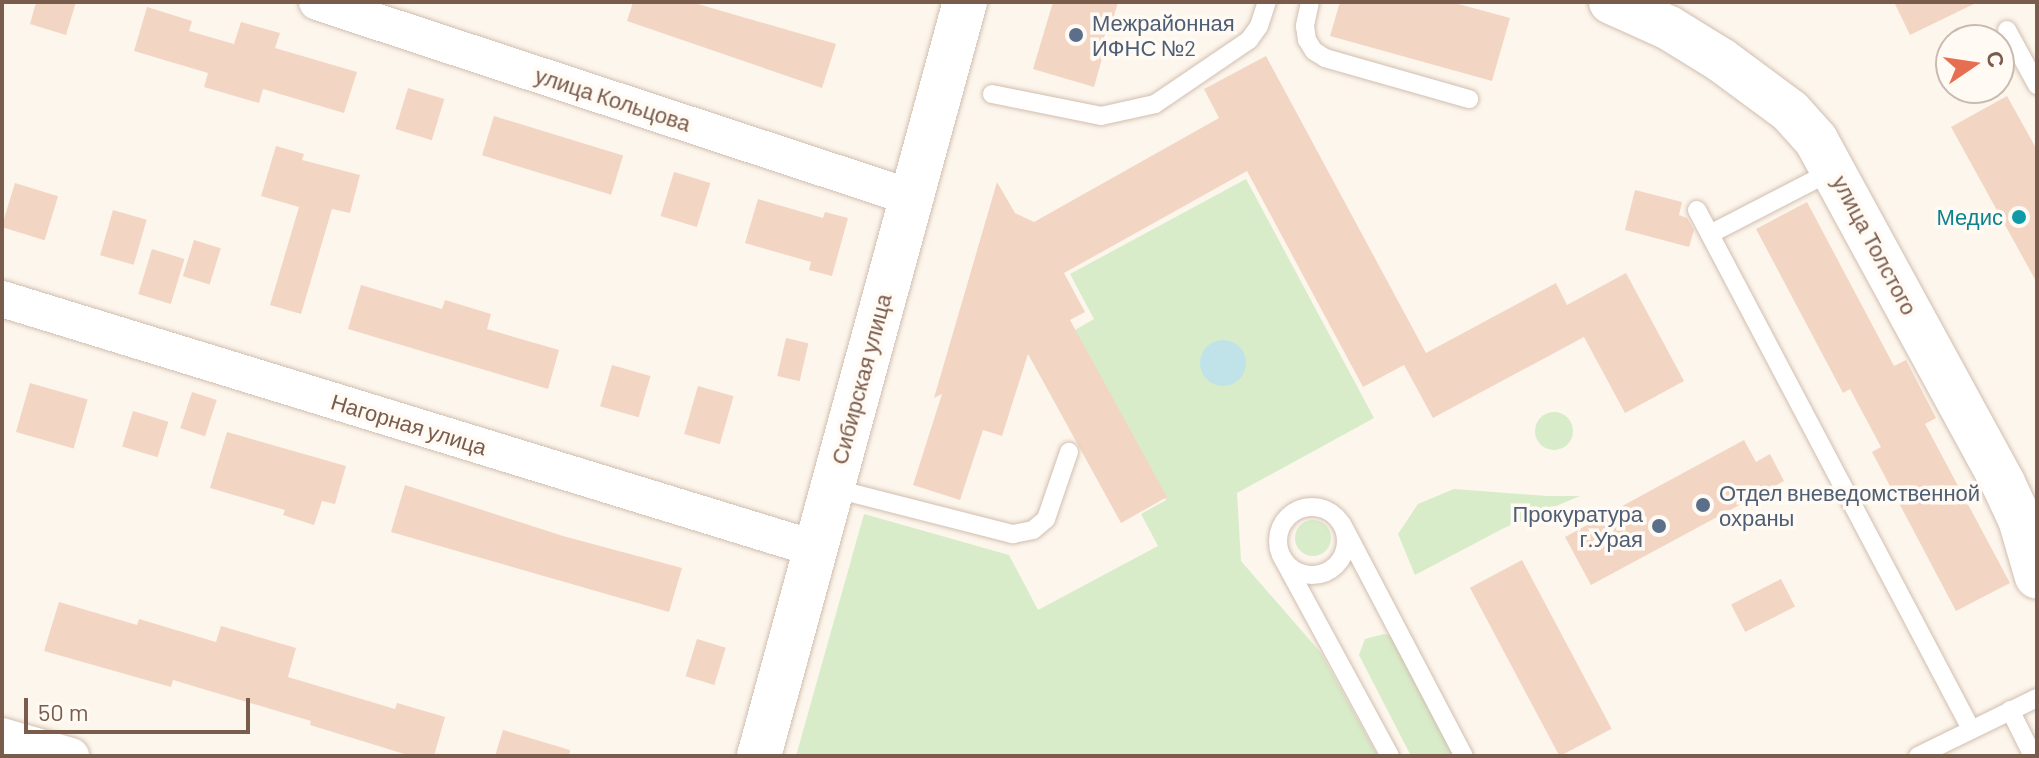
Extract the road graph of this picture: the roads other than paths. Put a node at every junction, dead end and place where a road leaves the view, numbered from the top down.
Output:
1 (317, 2) edge
2 (965, 2) edge
3 (1267, 2) edge
4 (1310, 2) edge
5 (1611, 2) edge
6 (2015, 45) edge
7 (2037, 85) edge
8 (992, 94) dead end
9 (1469, 99) dead end
10 (1834, 170) junction
11 (910, 197) junction
12 (1697, 210) dead end
13 (1710, 234) junction
14 (2, 299) edge
15 (1069, 452) dead end
16 (832, 488) junction
17 (1342, 524) junction
18 (816, 549) junction
19 (1282, 557) junction
20 (2037, 577) edge
21 (2037, 698) edge
22 (2010, 710) junction
23 (1971, 729) junction
24 (2, 736) edge
25 (71, 756) edge
26 (759, 756) edge
27 (1390, 756) edge
28 (1464, 756) edge
29 (1918, 756) edge
30 (2033, 756) edge

1 - 11 street, улица Кольцова
2 - 11 street, Сибирская улица
3 - 8 lane
4 - 9 lane
5 - 10 street, улица Толстого
6 - 7 lane
10 - 13 lane
10 - 20 street, улица Толстого
11 - 16 street, Сибирская улица
12 - 13 lane
13 - 23 lane
14 - 18 street, Нагорная улица
15 - 16 lane
16 - 18 street, Сибирская улица
17 - 19 lane
17 - 19 lane
17 - 28 lane
18 - 26 street, Сибирская улица
19 - 27 lane
21 - 22 lane
22 - 23 lane
22 - 30 lane
23 - 29 lane
24 - 25 street

